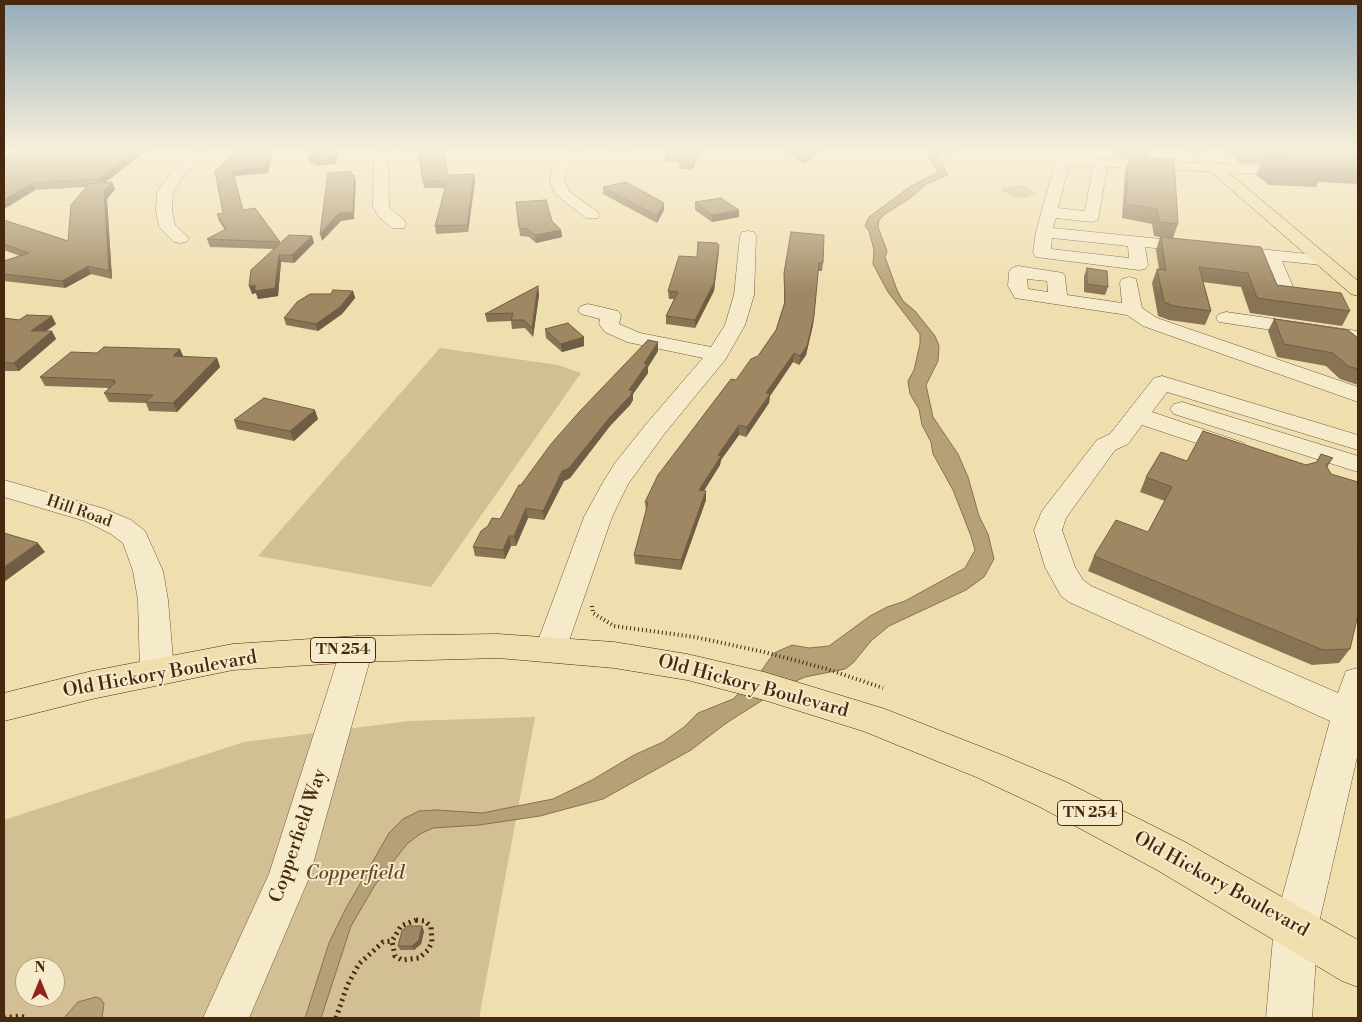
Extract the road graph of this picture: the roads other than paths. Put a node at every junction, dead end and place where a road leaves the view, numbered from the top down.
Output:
1 (165, 199) edge
2 (381, 199) edge
3 (570, 199) edge
4 (1053, 199) edge
5 (1095, 199) edge
6 (1251, 199) edge
7 (1050, 212) junction
8 (592, 215) dead end
9 (398, 224) dead end
10 (748, 236) dead end
11 (180, 238) dead end
12 (1271, 256) junction
13 (1322, 260) junction
14 (1129, 284) dead end
15 (1284, 290) edge
16 (1358, 290) edge
17 (1058, 298) dead end
18 (588, 310) dead end
19 (1133, 310) junction
20 (1358, 337) edge
21 (1217, 345) junction
22 (717, 355) junction
23 (1358, 395) edge
24 (1144, 407) junction
25 (1358, 443) edge
26 (1358, 464) edge
27 (1298, 469) edge
28 (1332, 480) edge
29 (4, 488) edge
30 (1358, 489) edge
31 (357, 649) junction
32 (551, 649) junction
33 (157, 671) junction
34 (1355, 698) edge
35 (4, 707) edge
36 (1296, 927) junction
37 (1358, 965) edge
38 (226, 1018) edge
39 (1289, 1018) edge

1 - 11 street
2 - 9 street
3 - 8 street
4 - 7 street
5 - 7 street
6 - 13 main road
7 - 12 street
10 - 22 street
12 - 13 street
12 - 15 street
13 - 16 main road
14 - 19 street
17 - 19 street
18 - 22 street
19 - 21 street
20 - 21 street
21 - 23 street
22 - 32 street
24 - 25 street
24 - 26 street
24 - 27 street
24 - 34 street
28 - 30 street
29 - 33 street, Hill Road
31 - 32 main road, Old Hickory Boulevard / TN 254
31 - 33 main road, Old Hickory Boulevard / TN 254
31 - 38 street, Copperfield Way
32 - 36 main road, Old Hickory Boulevard / TN 254
33 - 35 main road, Old Hickory Boulevard / TN 254
34 - 36 street
36 - 37 main road, Old Hickory Boulevard / TN 254
36 - 39 street

